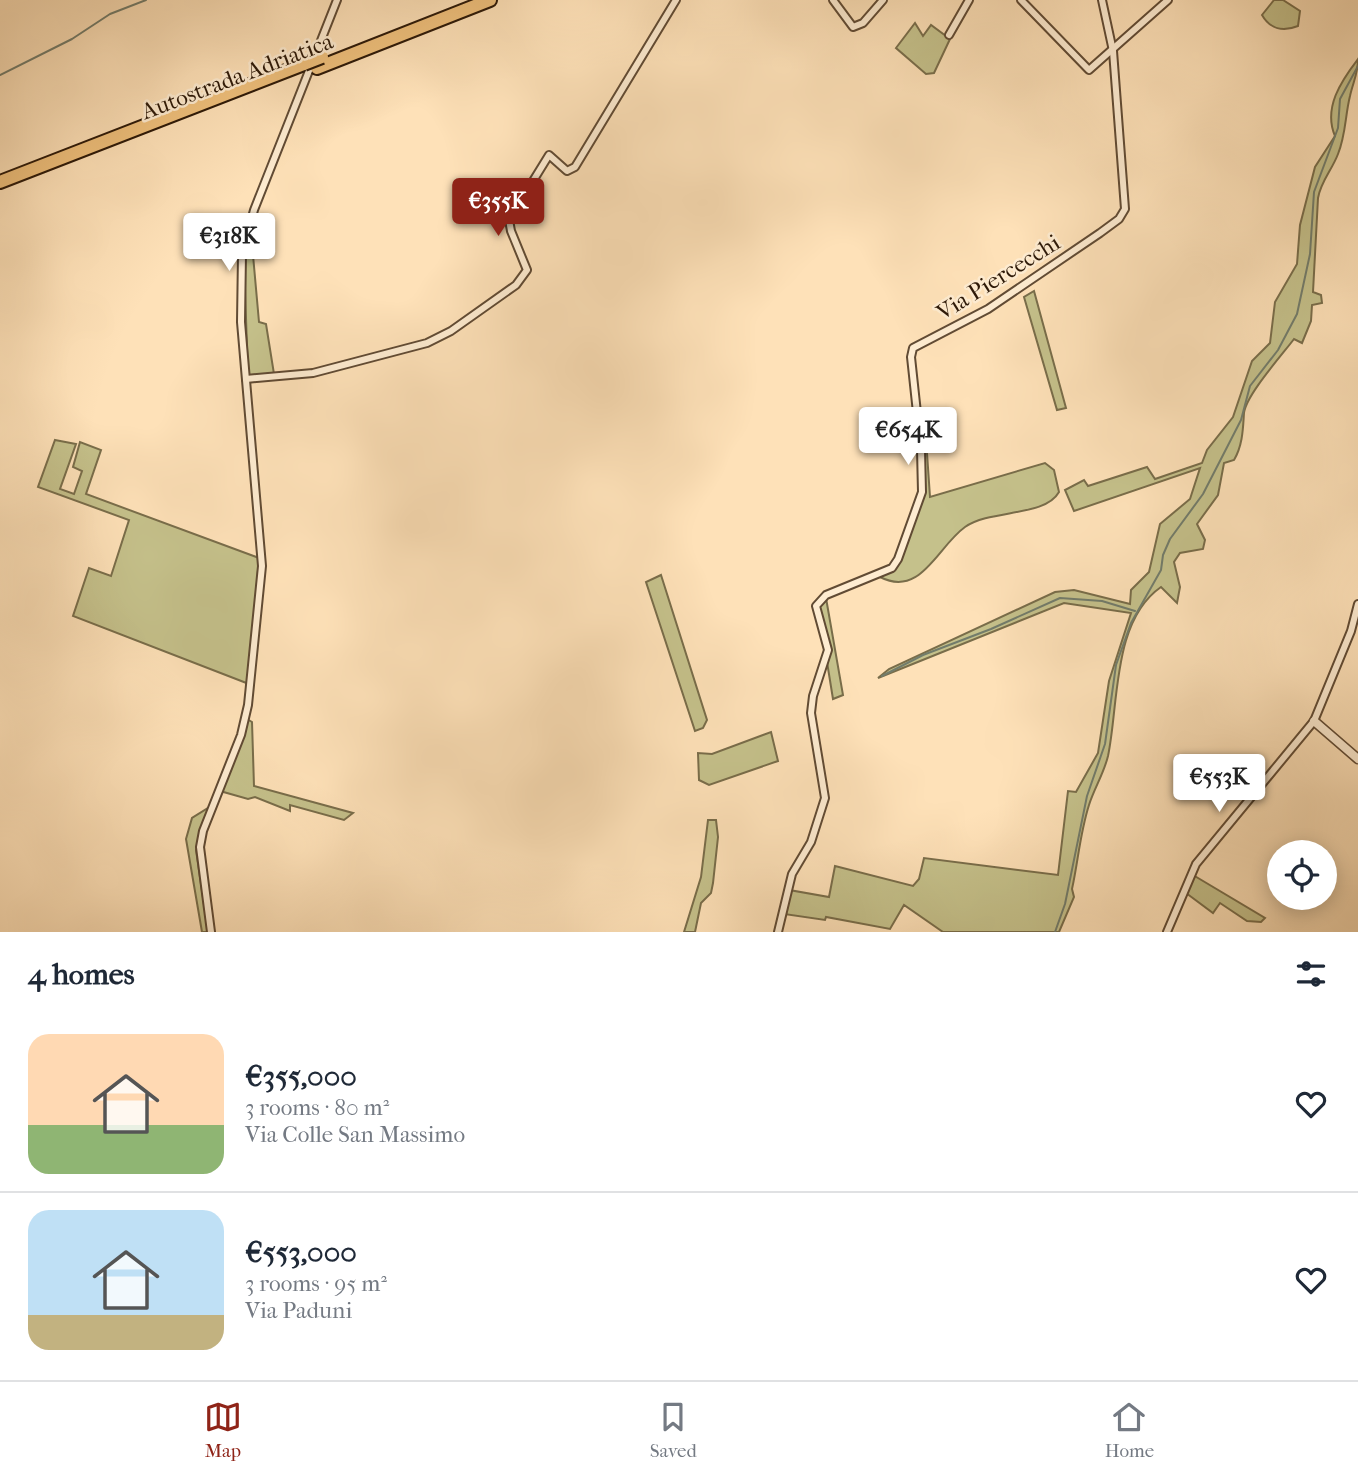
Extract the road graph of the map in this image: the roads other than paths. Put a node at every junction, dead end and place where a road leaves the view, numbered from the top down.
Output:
1 (337, 0) edge
2 (468, 0) edge
3 (490, 0) edge
4 (676, 0) edge
5 (833, 0) edge
6 (883, 0) edge
7 (969, 0) edge
8 (1021, 0) edge
9 (1102, 0) edge
10 (1168, 0) edge
11 (949, 35) dead end
12 (1113, 51) junction
13 (311, 66) junction
14 (0, 182) edge
15 (0, 191) edge
16 (246, 379) junction
17 (1358, 604) edge
18 (1314, 721) junction
19 (1358, 760) edge
20 (211, 932) edge
21 (778, 932) edge
22 (1167, 932) edge

1 - 16 street
2 - 13 highway, Autostrada Adriatica
3 - 13 highway, Autostrada Adriatica
4 - 16 street
5 - 6 street
7 - 11 street
8 - 12 street
9 - 12 street, Via Piercecchi
10 - 12 street
12 - 21 street, Via Piercecchi
13 - 14 highway, Autostrada Adriatica
13 - 15 highway, Autostrada Adriatica
16 - 20 street
17 - 18 street
18 - 19 street
18 - 22 street

